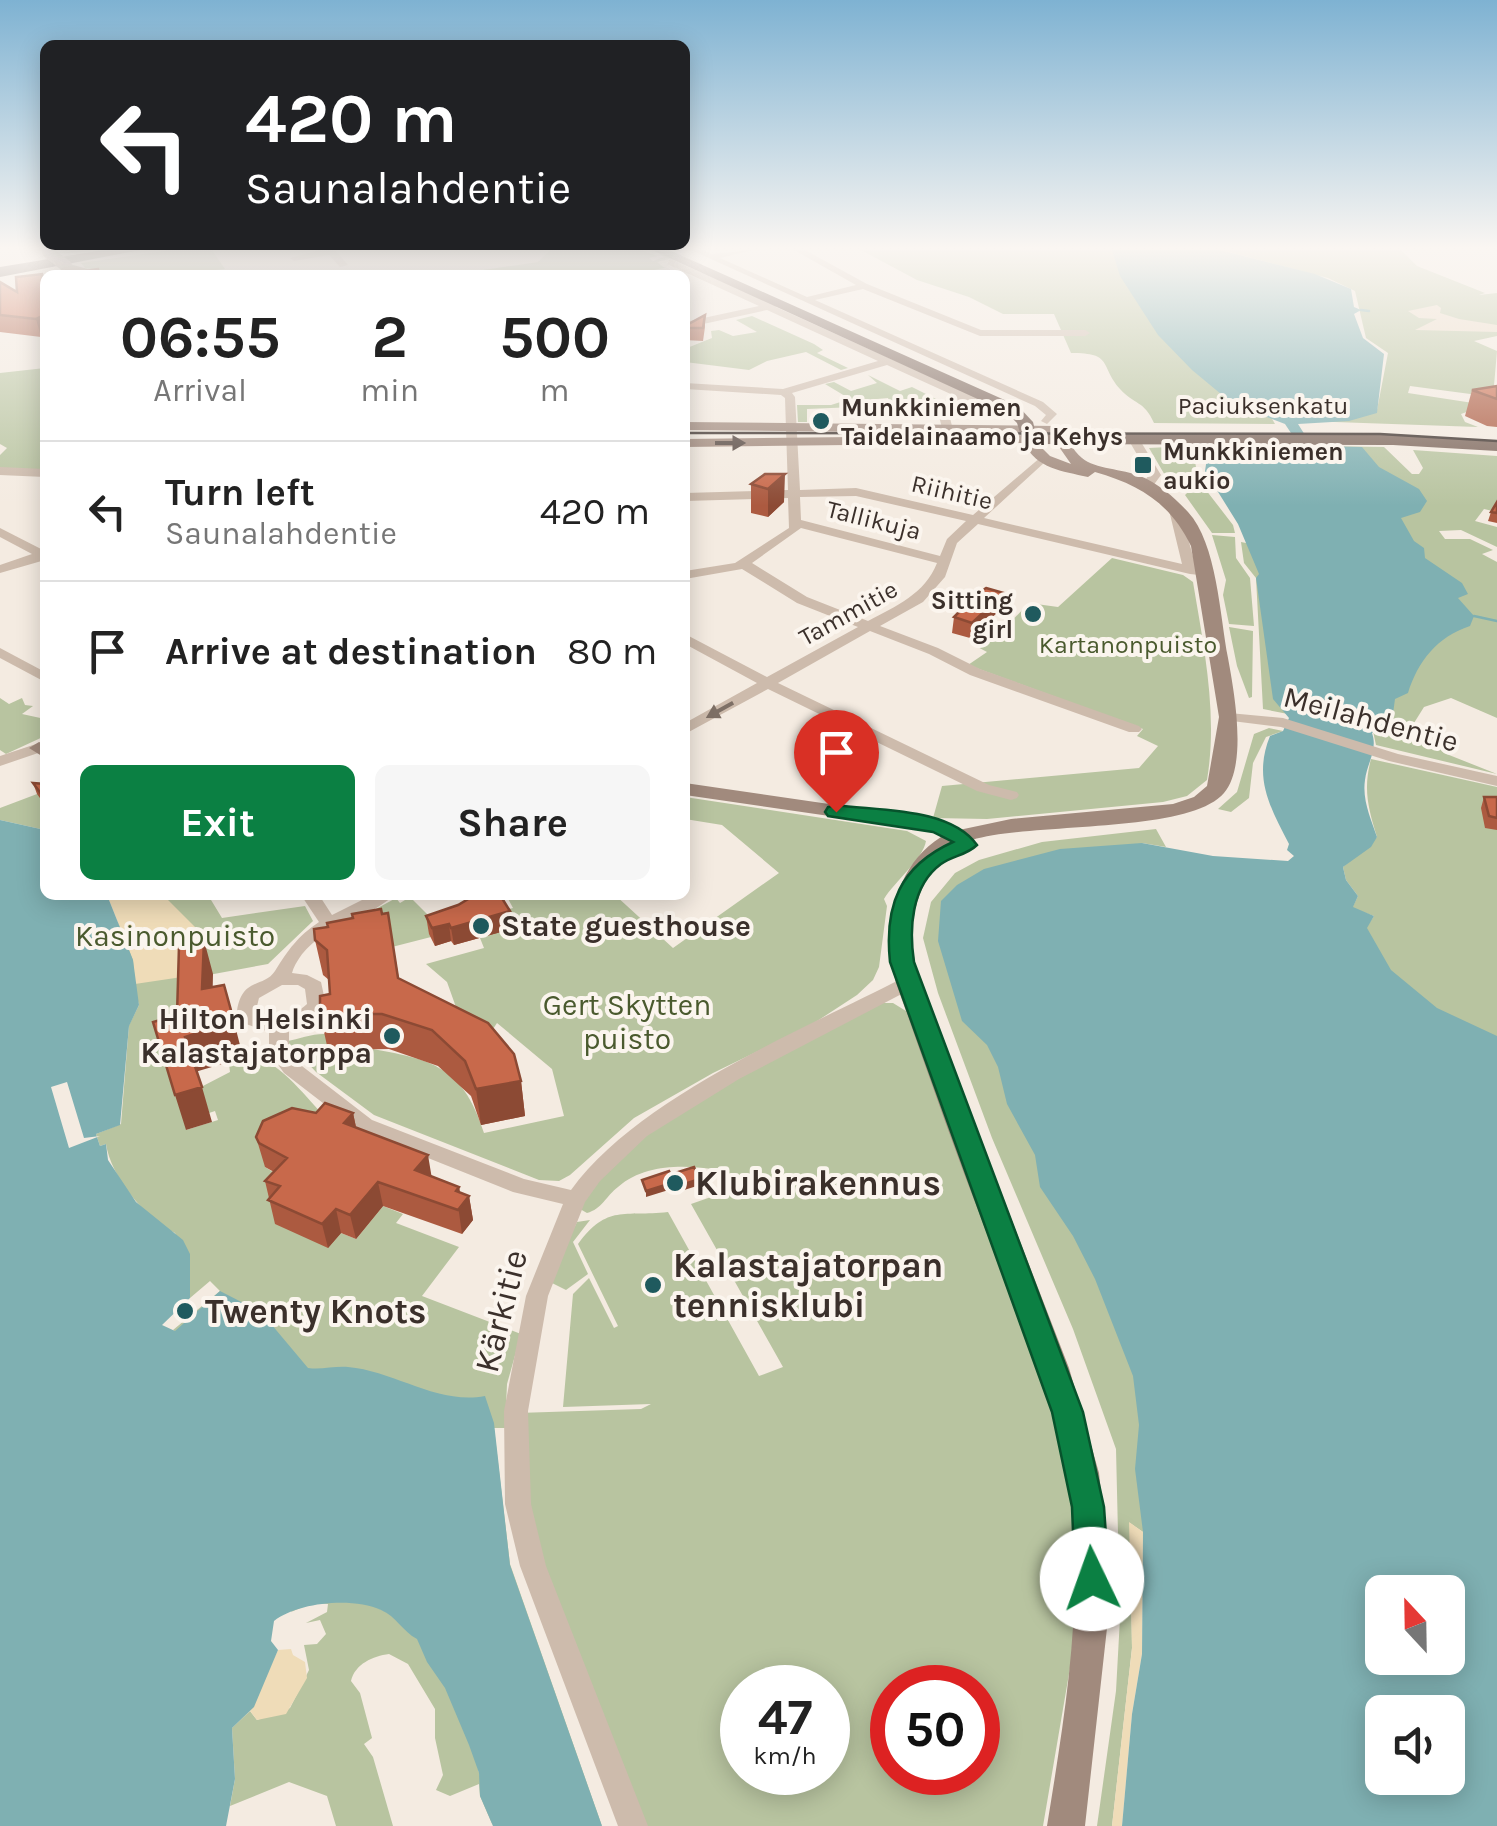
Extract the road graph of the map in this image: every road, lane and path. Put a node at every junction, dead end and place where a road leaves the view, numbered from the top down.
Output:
1 (835, 335) edge
2 (859, 335) edge
3 (874, 335) edge
4 (888, 360) junction
5 (945, 371) junction
6 (700, 379) dead end
7 (690, 386) edge
8 (724, 389) junction
9 (784, 392) junction
10 (964, 396) junction
11 (994, 400) junction
12 (690, 426) edge
13 (946, 426) junction
14 (1056, 430) junction
15 (792, 434) junction
16 (1299, 435) junction
17 (1497, 437) edge
18 (1134, 439) junction
19 (690, 443) edge
20 (1497, 446) edge
21 (1036, 449) junction
22 (0, 470) edge
23 (40, 473) edge
24 (1113, 475) junction
25 (1146, 487) junction
26 (794, 493) junction
27 (690, 497) edge
28 (974, 520) junction
29 (796, 524) junction
30 (0, 532) edge
31 (40, 553) edge
32 (40, 556) edge
33 (942, 560) junction
34 (742, 564) junction
35 (0, 570) edge
36 (1197, 572) junction
37 (690, 574) edge
38 (869, 626) junction
39 (690, 641) edge
40 (0, 652) edge
41 (40, 675) edge
42 (768, 683) junction
43 (1229, 716) junction
44 (690, 726) edge
45 (1134, 729) dead end
46 (40, 750) edge
47 (0, 760) edge
48 (1497, 781) edge
49 (690, 790) edge
50 (1011, 795) dead end
51 (958, 840) junction
52 (313, 900) edge
53 (376, 900) edge
54 (330, 925) junction
55 (281, 979) junction
56 (908, 984) junction
57 (279, 1026) junction
58 (576, 1199) junction
59 (633, 1826) edge
60 (1066, 1826) edge

1 - 4 street
2 - 5 main road
3 - 5 street
4 - 9 street
4 - 10 street
5 - 11 main road
5 - 14 main road
5 - 14 street
6 - 8 street
7 - 8 street
8 - 9 street
9 - 15 street
10 - 11 street
10 - 13 street
11 - 21 main road
12 - 15 main road
13 - 15 main road
13 - 21 main road
14 - 16 main road, Paciuksenkatu
14 - 18 main road, Paciuksenkatu
14 - 21 main road, Paciuksenkatu
14 - 21 main road
14 - 24 main road
19 -> 15 main road
15 - 21 main road
15 - 26 street
16 - 17 main road, Paciuksenkatu
16 - 18 main road, Paciuksenkatu
16 - 20 main road, Paciuksenkatu
18 - 25 street
21 - 24 main road
21 - 28 street, Tammitie
22 - 23 street
24 - 25 main road
25 - 36 main road
26 - 27 street, Riihitie
26 - 28 street, Riihitie
26 - 29 street
28 - 33 street, Tammitie
28 - 36 street, Riihitie
29 - 33 street, Tallikuja
29 - 34 street
30 - 31 street
32 - 35 street
33 - 38 street, Tammitie
34 - 37 street
34 - 38 street
36 - 43 main road
38 - 42 street, Tammitie
38 - 45 street
39 - 42 street
40 - 41 street
42 -> 44 street, Tammitie
42 - 50 street
43 - 48 street, Meilahdentie
43 - 51 main road
46 - 47 street
49 - 51 main road
51 - 56 main road
52 - 54 street
53 - 54 street
54 - 55 street
55 - 57 street
55 - 57 street
56 - 58 street, Kärkitie
56 - 60 main road
57 - 58 street
58 - 59 street, Kärkitie

